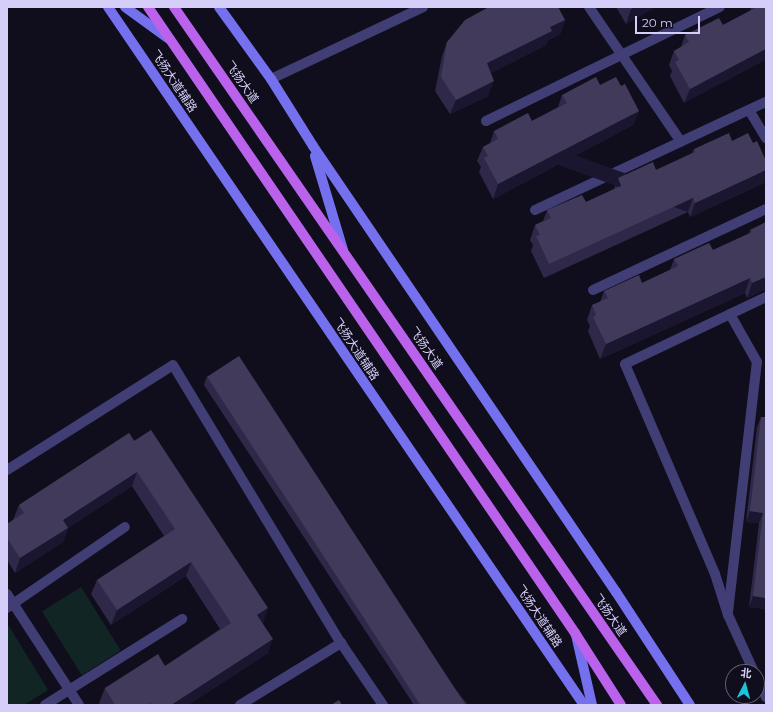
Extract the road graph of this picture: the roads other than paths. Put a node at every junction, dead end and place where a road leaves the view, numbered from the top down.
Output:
1 (108, 7) edge
2 (126, 7) edge
3 (148, 7) edge
4 (174, 7) edge
5 (219, 7) edge
6 (423, 7) edge
7 (589, 7) edge
8 (720, 7) edge
9 (173, 42) junction
10 (622, 55) junction
11 (271, 79) junction
12 (766, 102) edge
13 (749, 110) junction
14 (486, 121) dead end
15 (766, 138) edge
16 (681, 142) junction
17 (312, 146) junction
18 (766, 209) edge
19 (535, 210) dead end
20 (344, 252) junction
21 (593, 290) dead end
22 (766, 297) edge
23 (730, 314) junction
24 (7, 470) edge
25 (124, 527) dead end
26 (7, 594) edge
27 (10, 606) edge
28 (728, 615) junction
29 (182, 619) dead end
30 (575, 633) junction
31 (341, 643) junction
32 (750, 664) edge
33 (70, 689) junction
34 (45, 705) edge
35 (79, 705) edge
36 (240, 705) edge
37 (384, 705) edge
38 (584, 705) edge
39 (592, 705) edge
40 (621, 705) edge
41 (657, 705) edge
42 (690, 705) edge

1 - 38 street, 飞扬大道辅路
2 - 9 street
3 - 9 main road
4 - 20 main road, 飞扬大道
5 - 11 street
6 - 11 street
7 - 10 street
8 - 10 street
9 - 30 main road
10 - 14 street
10 - 16 street
11 - 17 street
12 - 13 street
13 - 15 street
13 - 16 street
16 - 19 street
17 - 20 street
17 - 42 street
18 - 21 street
20 - 41 main road, 飞扬大道
22 - 23 street
23 - 28 street
23 - 28 street
24 - 31 street
25 - 27 street
26 - 27 street
27 - 33 street
28 - 32 street
29 - 33 street
30 - 39 street
30 - 40 main road
31 - 36 street
31 - 37 street
33 - 34 street
33 - 35 street

